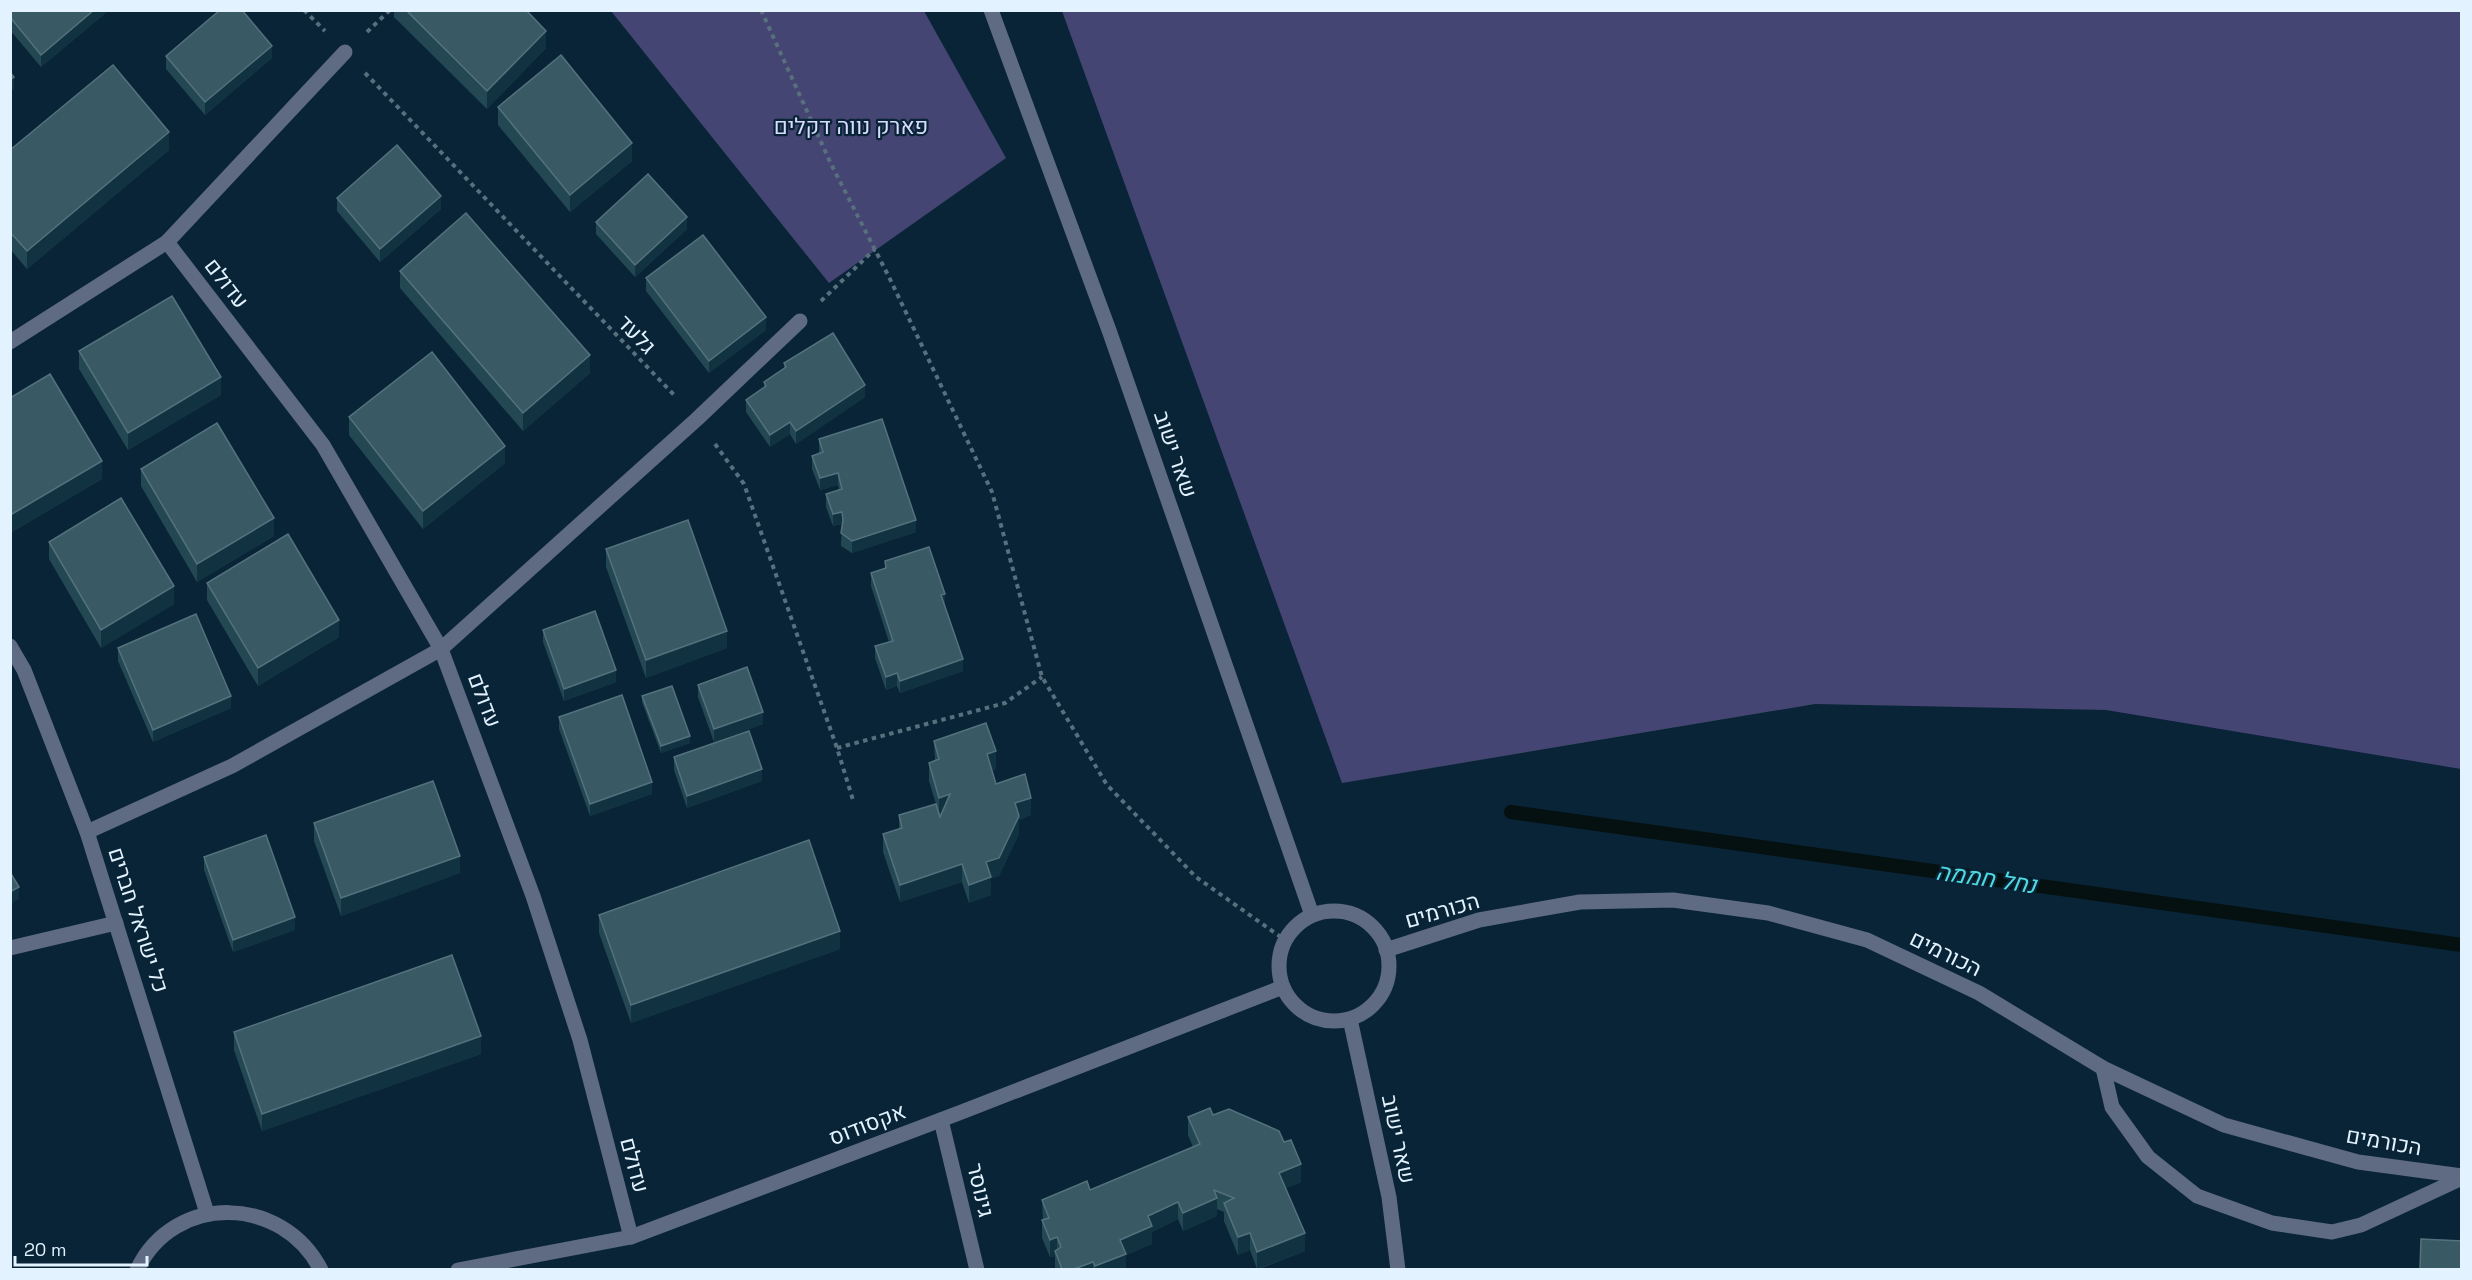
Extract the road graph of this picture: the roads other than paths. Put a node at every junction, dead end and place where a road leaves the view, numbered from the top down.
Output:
1 (991, 10) edge
2 (345, 52) road end
3 (167, 242) junction
4 (800, 321) road end
5 (10, 342) edge
6 (10, 646) edge
7 (441, 649) junction
8 (87, 832) junction
9 (1312, 915) junction
10 (116, 923) junction
11 (10, 948) edge
12 (1386, 950) junction
13 (1282, 987) junction
14 (1350, 1019) junction
15 (2103, 1068) junction
16 (941, 1120) junction
17 (2462, 1177) edge
18 (207, 1213) junction
19 (631, 1237) junction
20 (137, 1269) edge
21 (321, 1269) edge
22 (458, 1269) edge
23 (977, 1269) edge
24 (1398, 1269) edge

1 - 9 street, שאר ישוב
2 - 3 street
3 - 5 street
3 - 7 street, עדולם
4 - 7 street
6 - 8 street, כל ישראל חברים
7 - 8 street
7 - 19 street, עדולם
8 - 10 street, כל ישראל חברים
9 - 12 street
9 - 13 street
10 - 11 street
10 - 18 street, כל ישראל חברים
12 - 14 street
12 - 15 street, הכורמים
13 - 14 street
13 - 16 street, אקסודוס
14 - 24 street, שאר ישוב
15 - 17 street, הכורמים
15 - 17 street
16 - 19 street, אקסודוס
16 - 23 street, גינוסר
18 - 20 street
18 - 21 street
19 - 22 street, אקסודוס

